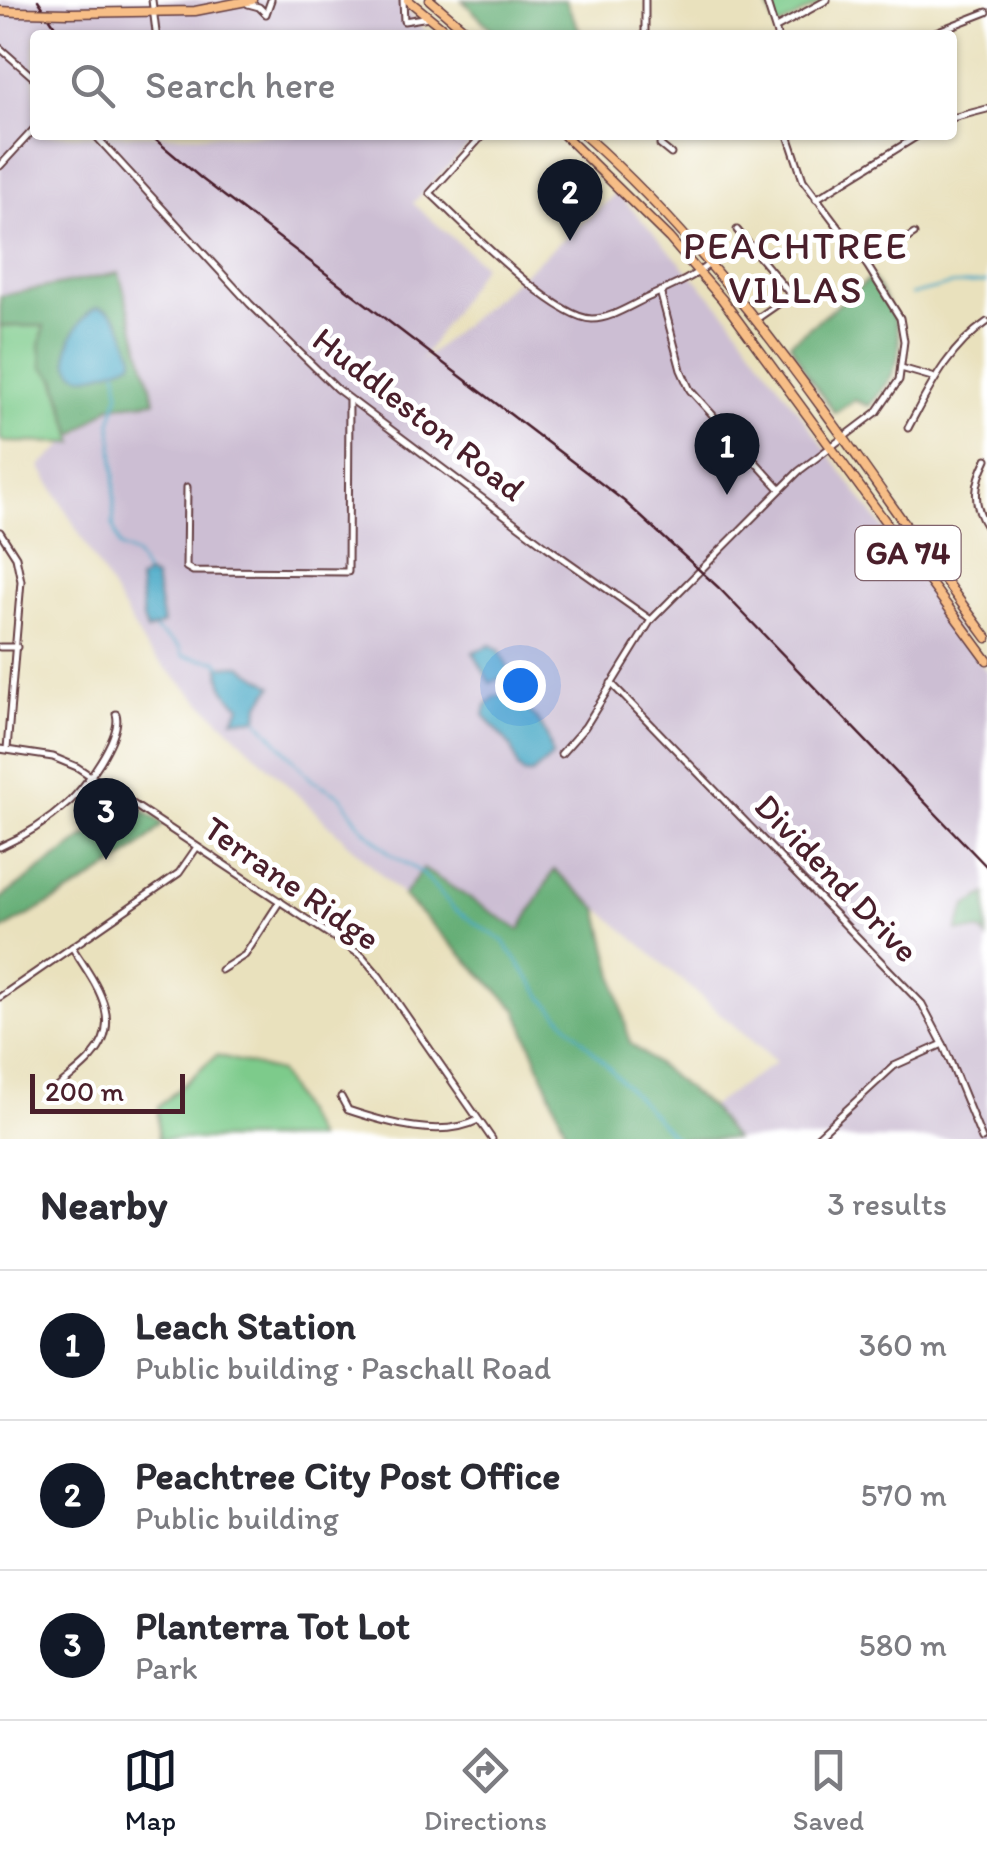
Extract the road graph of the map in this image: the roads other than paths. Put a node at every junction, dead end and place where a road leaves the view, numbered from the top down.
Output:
1 (152, 0) edge
2 (252, 0) edge
3 (271, 0) edge
4 (406, 0) edge
5 (430, 0) edge
6 (644, 0) edge
7 (766, 0) edge
8 (827, 0) edge
9 (240, 4) junction
10 (0, 11) edge
11 (987, 12) edge
12 (152, 14) junction
13 (430, 17) junction
14 (156, 30) edge
15 (444, 30) edge
16 (465, 30) edge
17 (645, 30) edge
18 (775, 30) edge
19 (779, 30) edge
20 (941, 30) edge
21 (0, 48) edge
22 (30, 75) edge
23 (987, 109) edge
24 (957, 117) edge
25 (30, 133) edge
26 (100, 140) edge
27 (478, 140) edge
28 (569, 140) edge
29 (589, 140) edge
30 (661, 140) edge
31 (790, 140) edge
32 (912, 140) edge
33 (671, 154) dead end
34 (0, 166) edge
35 (816, 198) junction
36 (737, 230) dead end
37 (914, 234) dead end
38 (710, 263) junction
39 (866, 266) junction
40 (696, 274) junction
41 (660, 291) junction
42 (755, 320) junction
43 (987, 322) edge
44 (901, 368) junction
45 (933, 377) junction
46 (350, 399) junction
47 (908, 428) dead end
48 (841, 438) junction
49 (830, 445) junction
50 (987, 459) edge
51 (187, 487) dead end
52 (780, 488) junction
53 (987, 527) edge
54 (0, 532) edge
55 (651, 620) junction
56 (987, 638) edge
57 (0, 647) edge
58 (17, 648) junction
59 (987, 660) edge
60 (611, 683) junction
61 (116, 714) dead end
62 (4, 749) edge
63 (561, 754) dead end
64 (90, 775) junction
65 (197, 846) junction
66 (0, 847) edge
67 (280, 901) junction
68 (72, 947) junction
69 (221, 970) dead end
70 (0, 996) edge
71 (943, 1044) junction
72 (56, 1090) dead end
73 (341, 1097) dead end
74 (478, 1120) junction
75 (492, 1139) edge
76 (815, 1139) edge
77 (982, 1139) edge

1 - 12 street
2 - 9 main road
3 - 9 street
4 - 13 main road
4 - 13 street
5 - 16 main road
6 - 17 street
7 - 18 street
8 - 19 street
9 - 12 main road
10 - 12 main road, bridge
11 - 20 street
12 - 14 street
13 - 15 main road
21 - 22 street
23 - 24 street
25 - 34 street
26 - 46 street, Huddleston Road
27 - 41 street
28 - 40 main road, GA 74
29 - 38 main road, GA 74
30 - 33 street
31 - 35 street
32 - 35 street
35 - 39 street
36 - 42 street
37 - 39 street
38 - 40 street
38 - 42 main road, GA 74
39 - 44 street
40 - 41 street
40 - 49 main road, GA 74
41 - 52 street
42 - 48 main road, GA 74
43 - 45 street
44 - 45 street
44 - 48 street
45 - 47 street
46 - 51 street
46 - 55 street, Huddleston Road
48 - 49 street
48 - 56 main road, GA 74
49 - 52 street
49 - 59 main road, GA 74
50 - 53 street
52 - 55 street
54 - 58 street
55 - 60 street
57 - 58 street
58 - 62 street
60 - 63 street
60 - 71 street, Dividend Drive
61 - 64 street
62 - 64 street, Terrane Ridge
64 - 65 street, Terrane Ridge
64 - 66 street
65 - 67 street, Terrane Ridge
65 - 68 street
67 - 69 street
67 - 74 street, Terrane Ridge
68 - 70 street
68 - 72 street
71 - 76 street
71 - 77 street, Dividend Drive
73 - 74 street
74 - 75 street, Terrane Ridge

